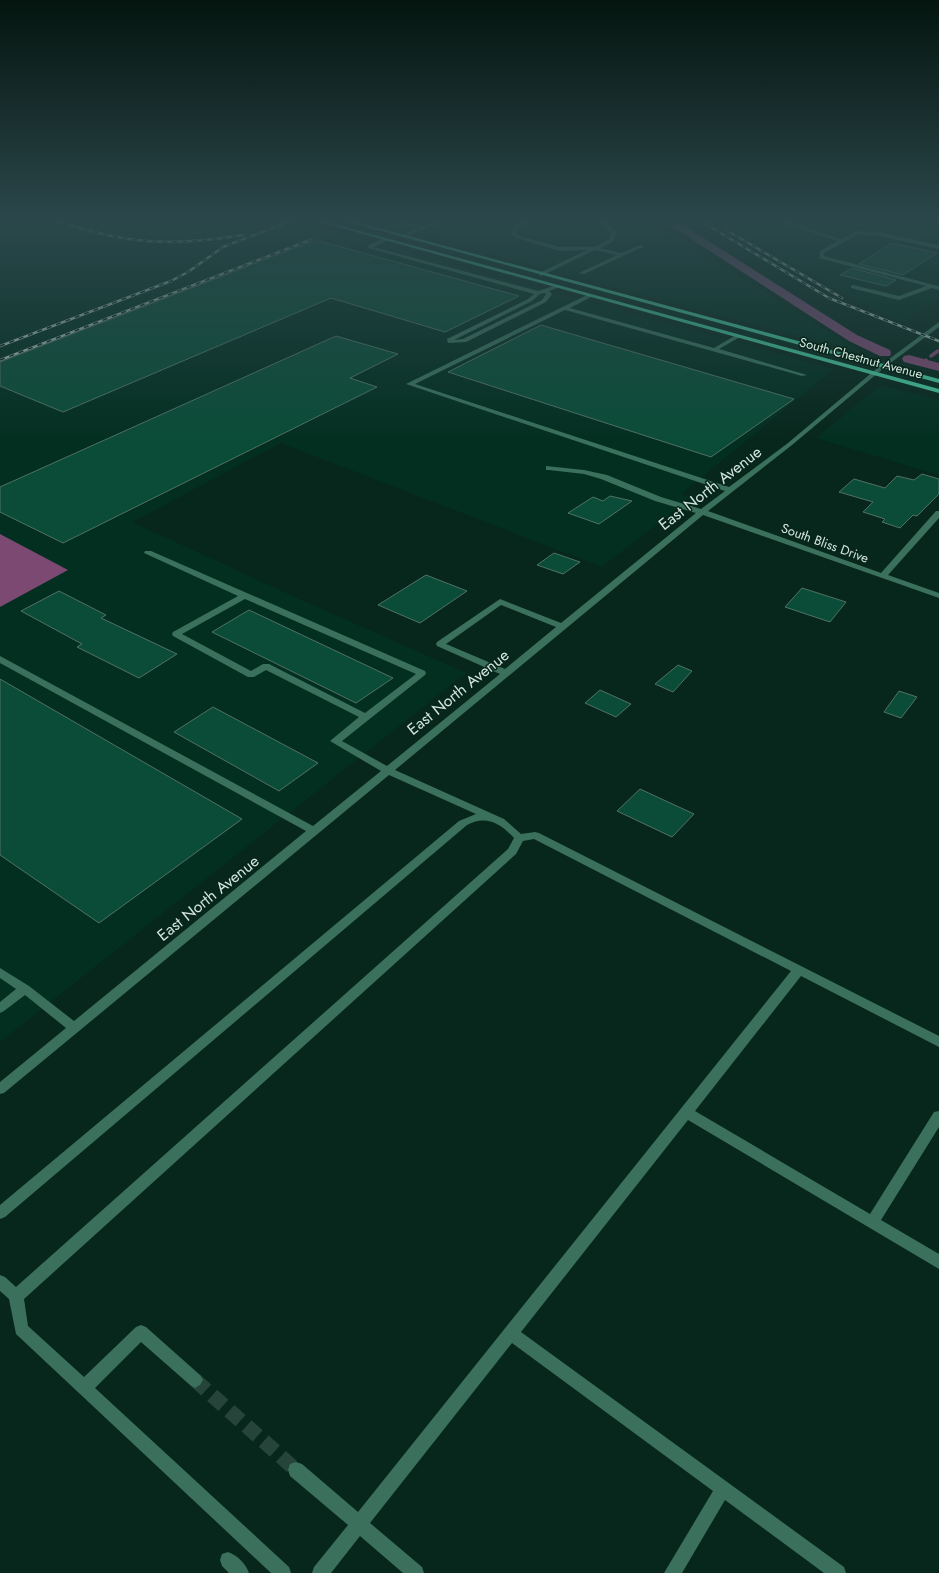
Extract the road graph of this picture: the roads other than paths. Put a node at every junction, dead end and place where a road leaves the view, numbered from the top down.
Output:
1 (548, 293) edge
2 (580, 293) edge
3 (613, 293) edge
4 (880, 293) edge
5 (912, 293) edge
6 (538, 294) edge
7 (589, 296) junction
8 (565, 308) junction
9 (939, 324) edge
10 (738, 336) junction
11 (714, 350) junction
12 (883, 366) junction
13 (874, 374) junction
14 (804, 375) dead end
15 (939, 381) edge
16 (939, 391) edge
17 (549, 468) dead end
18 (730, 490) junction
19 (702, 512) junction
20 (939, 513) edge
21 (148, 553) dead end
22 (882, 576) junction
23 (244, 596) junction
24 (939, 596) edge
25 (562, 627) junction
26 (0, 659) edge
27 (506, 673) junction
28 (366, 717) junction
29 (387, 770) junction
30 (492, 818) junction
31 (314, 831) junction
32 (519, 838) junction
33 (799, 970) junction
34 (0, 972) edge
35 (24, 989) junction
36 (0, 1008) edge
37 (74, 1028) junction
38 (939, 1042) edge
39 (0, 1089) edge
40 (686, 1112) junction
41 (939, 1116) edge
42 (0, 1213) edge
43 (872, 1222) junction
44 (939, 1262) edge
45 (0, 1282) edge
46 (16, 1296) junction
47 (510, 1333) junction
48 (195, 1380) tunnel mouth
49 (84, 1388) junction
50 (296, 1470) tunnel mouth
51 (723, 1489) junction
52 (359, 1524) junction
53 (228, 1560) dead end
54 (241, 1573) edge
55 (283, 1573) edge
56 (320, 1573) edge
57 (416, 1573) edge
58 (672, 1573) edge
59 (838, 1573) edge

1 - 6 street
2 - 7 main road, South Chestnut Avenue
3 - 12 main road, South Chestnut Avenue
4 - 5 street
7 - 8 street
7 - 10 main road, South Chestnut Avenue
8 - 11 street
8 - 18 street
9 - 12 street, East North Avenue
10 - 11 street
10 - 13 main road, South Chestnut Avenue
11 - 14 street
12 - 13 street, East North Avenue
12 - 15 main road, South Chestnut Avenue
13 - 16 main road, South Chestnut Avenue
13 - 18 street, East North Avenue
17 - 19 street, South Bliss Drive
18 - 19 street, East North Avenue
19 - 22 street, South Bliss Drive
19 - 25 street, East North Avenue
20 - 22 street
21 - 23 street
22 - 24 street, South Bliss Drive
23 - 28 street
23 - 28 street
25 - 27 street, East North Avenue
25 - 27 street
26 - 31 street
27 - 29 street, East North Avenue
28 - 29 street
29 - 30 street
29 - 31 street, East North Avenue
30 - 32 street
30 - 42 street
31 - 37 street, East North Avenue
32 - 33 street
32 - 46 street
33 - 38 street
33 - 40 street
34 - 35 street
35 - 36 street
35 - 37 street
37 - 39 street, East North Avenue
40 - 43 street
40 - 47 street
41 - 43 street
43 - 44 street
45 - 46 street
46 - 49 street
47 - 51 street
47 - 52 street
48 - 49 street
49 - 55 street
50 - 52 street
51 - 58 street
51 - 59 street
52 - 56 street
52 - 57 street
53 - 54 street

